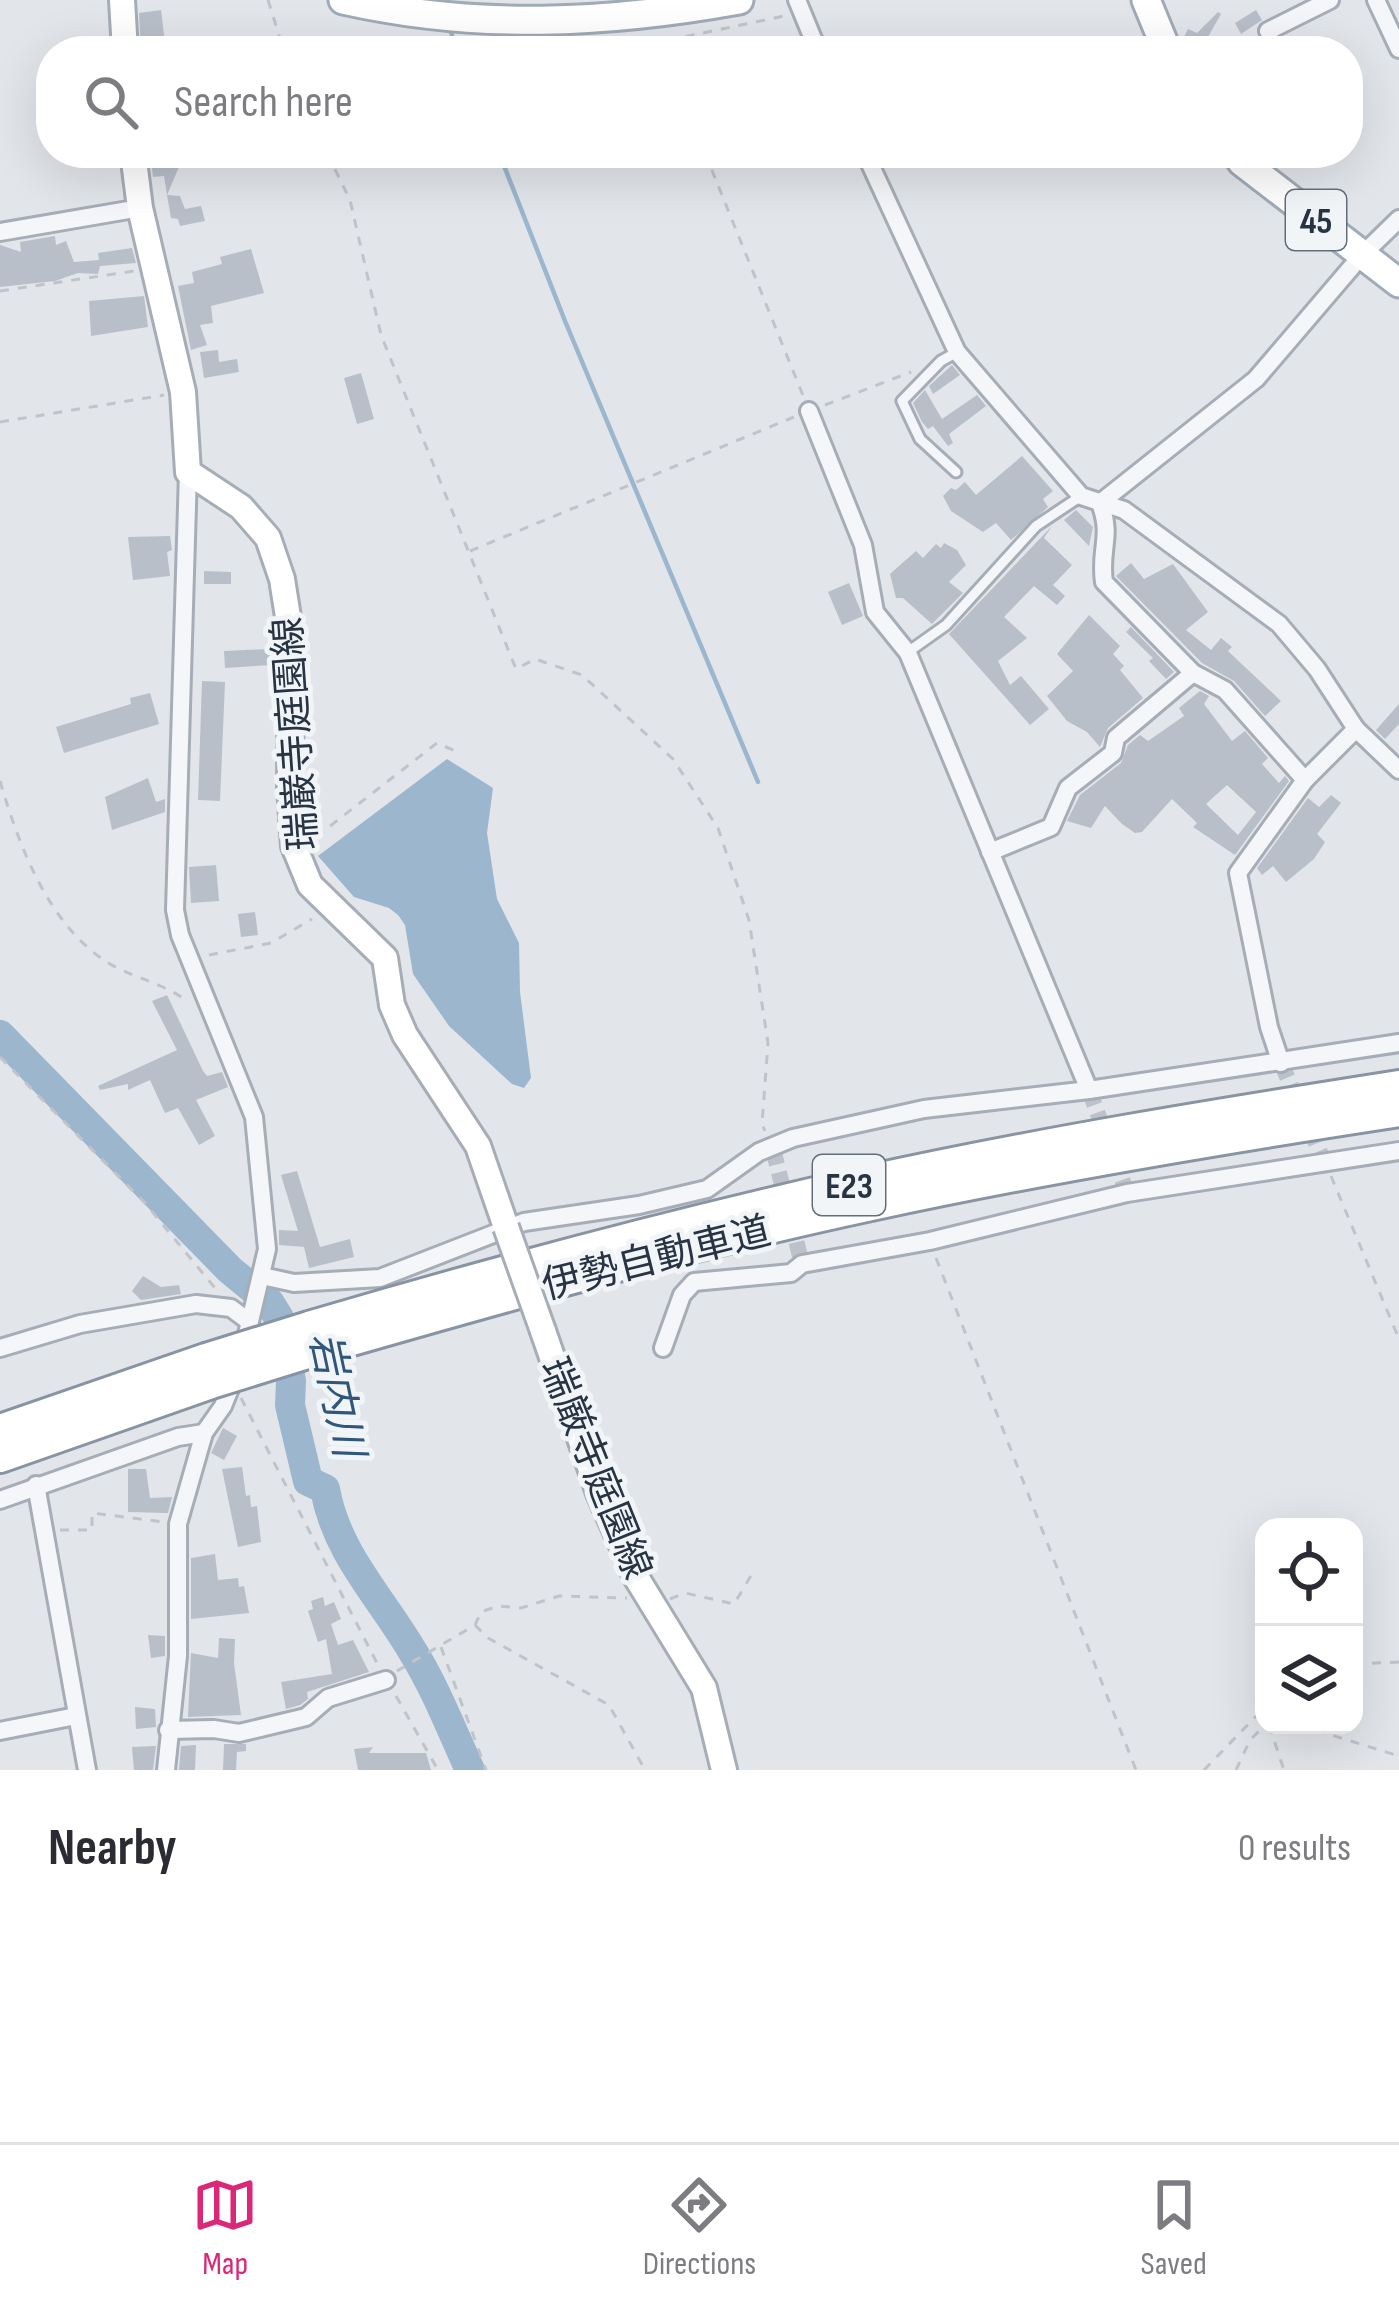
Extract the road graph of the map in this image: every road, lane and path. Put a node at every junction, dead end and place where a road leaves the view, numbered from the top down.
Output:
1 (122, 0) edge
2 (268, 0) edge
3 (344, 0) edge
4 (739, 0) edge
5 (1146, 0) edge
6 (1330, 0) edge
7 (1376, 0) edge
8 (799, 6) edge
9 (1268, 31) dead end
10 (124, 36) edge
11 (279, 36) edge
12 (683, 36) edge
13 (812, 36) edge
14 (1161, 36) edge
15 (1399, 49) edge
16 (135, 168) edge
17 (334, 168) edge
18 (711, 168) edge
19 (872, 168) edge
20 (1250, 168) edge
21 (140, 208) junction
22 (1399, 219) edge
23 (0, 232) edge
24 (1361, 256) junction
25 (153, 268) junction
26 (1399, 283) edge
27 (0, 291) edge
28 (949, 357) junction
29 (183, 392) junction
30 (809, 411) junction
31 (0, 422) edge
32 (188, 472) junction
33 (956, 472) dead end
34 (1081, 496) junction
35 (1100, 503) junction
36 (469, 551) junction
37 (908, 652) junction
38 (1193, 673) junction
39 (1356, 729) junction
40 (460, 753) dead end
41 (1399, 770) edge
42 (1305, 780) junction
43 (0, 781) edge
44 (294, 846) junction
45 (990, 852) junction
46 (312, 919) dead end
47 (189, 959) junction
48 (217, 1022) junction
49 (1399, 1043) edge
50 (0, 1057) edge
51 (1281, 1063) junction
52 (1399, 1086) edge
53 (1089, 1090) junction
54 (1399, 1111) edge
55 (773, 1149) junction
56 (1399, 1151) edge
57 (1325, 1164) junction
58 (506, 1227) junction
59 (930, 1241) junction
60 (262, 1276) junction
61 (231, 1308) junction
62 (247, 1320) junction
63 (313, 1339) junction
64 (1399, 1339) edge
65 (0, 1348) edge
66 (663, 1348) dead end
67 (216, 1377) junction
68 (98, 1396) junction
69 (0, 1413) edge
70 (0, 1430) edge
71 (204, 1433) junction
72 (0, 1457) edge
73 (36, 1485) junction
74 (0, 1500) edge
75 (178, 1524) junction
76 (60, 1530) dead end
77 (755, 1569) dead end
78 (653, 1604) junction
79 (475, 1625) junction
80 (441, 1645) junction
81 (1399, 1662) edge
82 (1363, 1664) edge
83 (386, 1680) junction
84 (76, 1716) junction
85 (1255, 1719) edge
86 (168, 1730) junction
87 (0, 1731) edge
88 (1257, 1734) edge
89 (1270, 1734) edge
90 (1328, 1734) edge
91 (1399, 1756) edge
92 (87, 1770) edge
93 (166, 1770) edge
94 (438, 1770) edge
95 (486, 1770) edge
96 (645, 1770) edge
97 (724, 1770) edge
98 (1136, 1770) edge
99 (1204, 1770) edge
100 (1236, 1770) edge
101 (1284, 1770) edge

1 - 10 main road
2 - 11 path
3 - 4 main road
5 - 14 main road
6 - 9 street
7 - 15 street
8 - 12 path
8 - 13 street
16 - 21 main road
17 - 36 path
18 - 30 path
19 - 28 street
20 - 24 main road, 45
21 - 23 street
21 - 25 main road
22 - 24 street
24 - 26 main road, 45
24 - 35 street
25 - 27 path
25 - 29 main road
28 - 30 path
28 - 33 lane
28 - 34 street
29 - 31 path
29 - 32 main road
30 - 36 path
30 - 37 street
32 - 44 main road, 瑞巌寺庭園線
32 - 47 street
34 - 35 street
34 - 37 lane
35 - 38 street
35 - 39 street
36 - 55 path
37 - 45 street
38 - 42 street
38 - 45 street
39 - 41 street
39 - 42 street
40 - 44 path
42 - 51 street
43 - 48 path
44 - 58 main road, 瑞巌寺庭園線
45 - 53 street
46 - 47 path
47 - 48 street
48 - 60 street
49 - 51 street
50 - 61 path
51 - 53 street
52 - 63 highway, 伊勢自動車道 / E23
53 - 55 street
54 - 63 highway, 伊勢自動車道 / E23
55 - 58 street
56 - 57 street
57 - 59 street
57 - 64 path
58 - 60 street
58 - 78 main road, 瑞厳寺庭園線, bridge
59 - 66 street
59 - 98 path
60 - 62 street
61 - 62 street
61 - 65 street
62 - 67 street
63 - 67 highway, 伊勢自動車道, bridge
67 - 68 highway, 伊勢自動車道
67 - 71 street
67 - 72 highway, 伊勢自動車道
67 - 83 path
68 - 69 highway
68 - 70 highway, 伊勢自動車道
71 - 73 street
71 - 75 street
73 - 74 street
73 - 84 street
75 - 76 path
75 - 86 street
77 - 78 path
78 - 79 path
78 - 97 main road, 瑞厳寺庭園線
79 - 80 path
79 - 96 path
80 - 83 path
80 - 95 path
81 - 82 path
83 - 86 street
83 - 94 path
84 - 87 street
84 - 92 street
85 - 99 path
86 - 93 street
88 - 100 path
89 - 101 path
90 - 91 path

